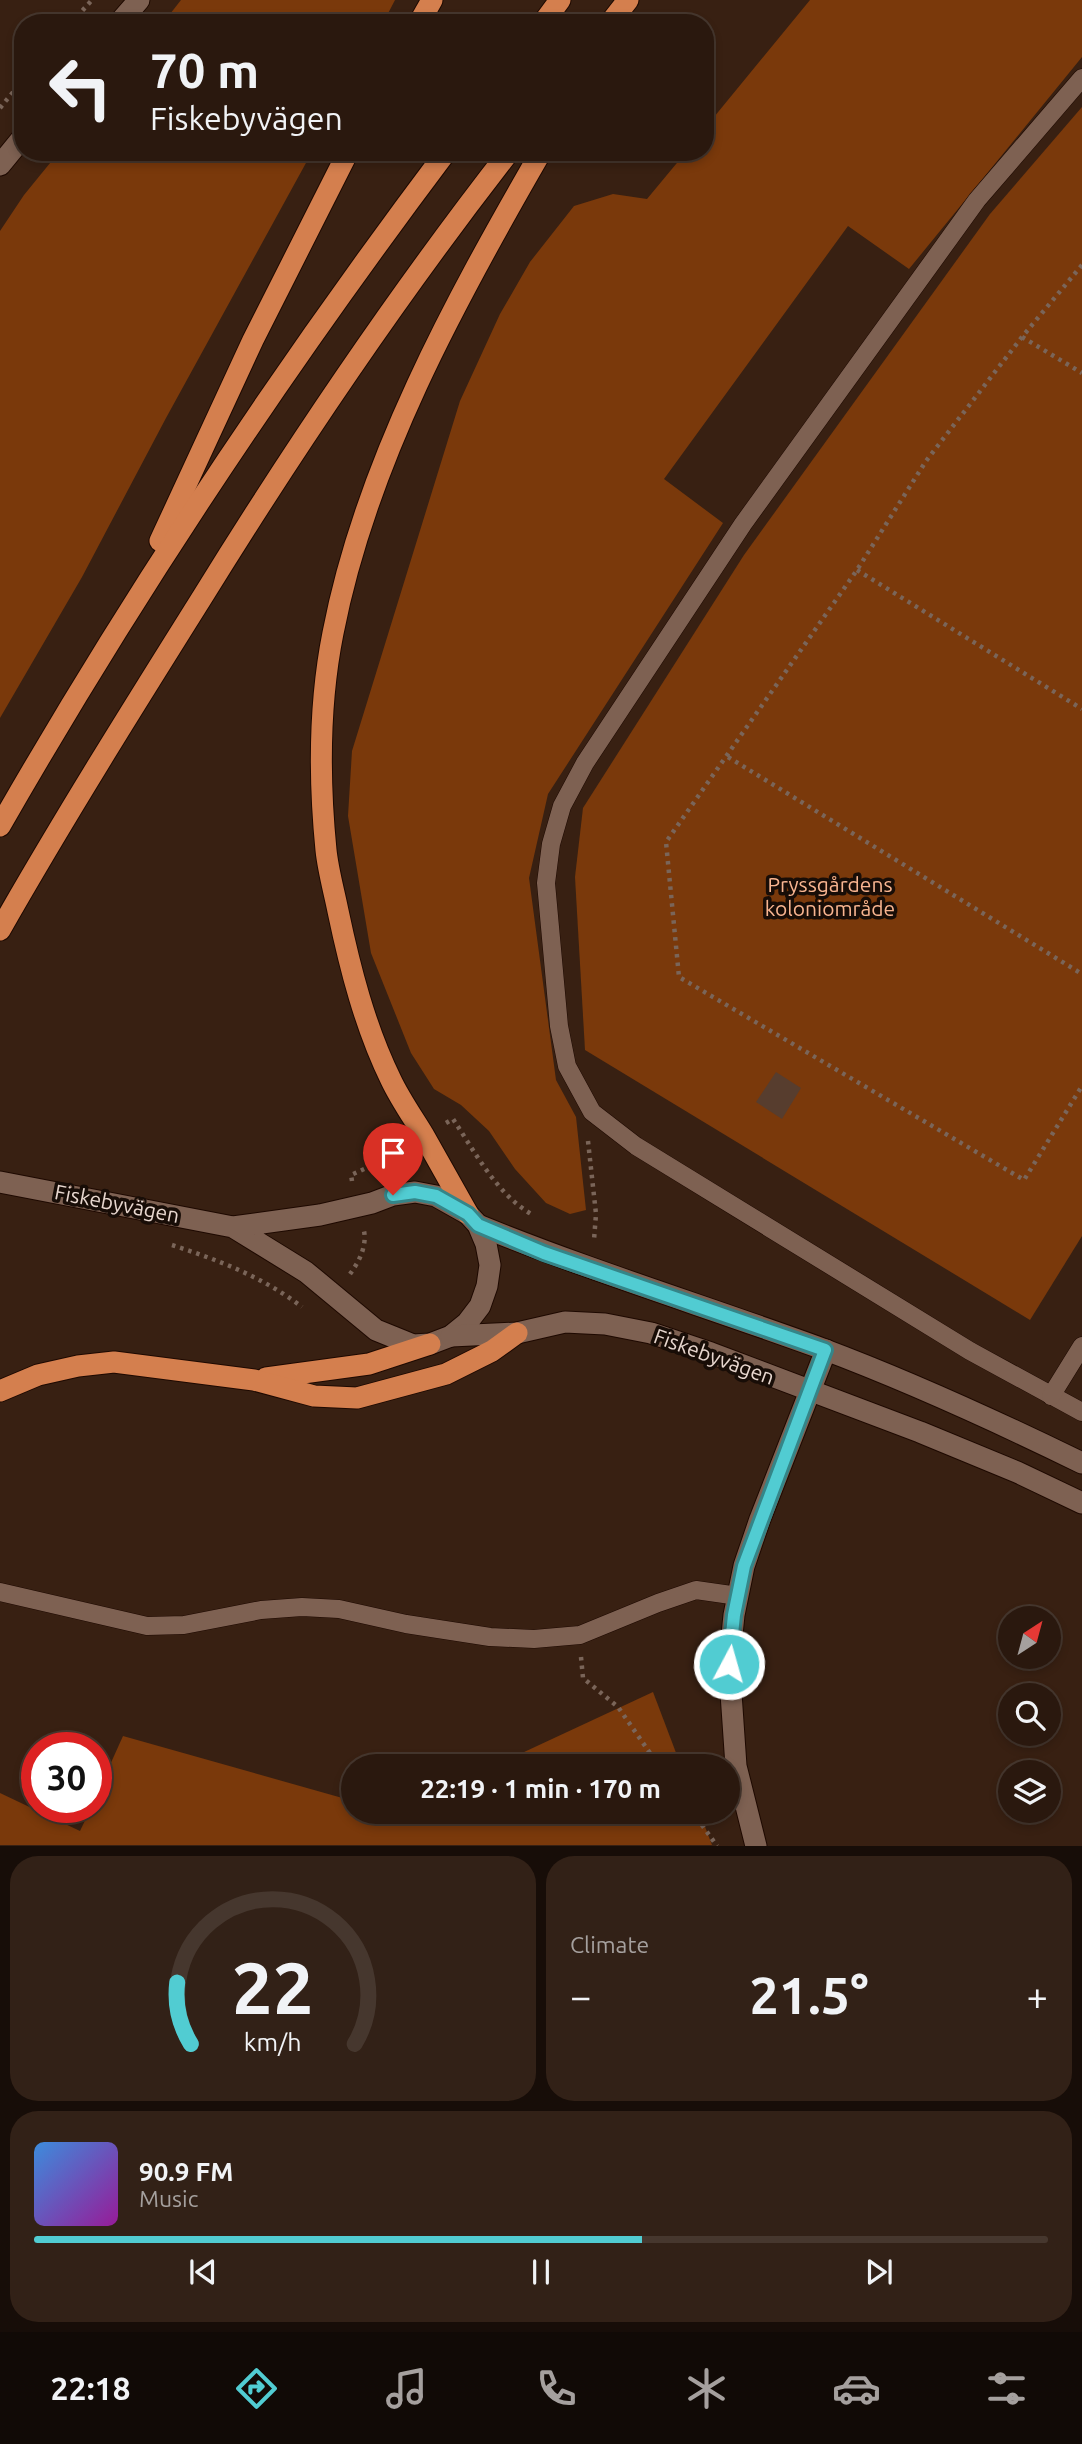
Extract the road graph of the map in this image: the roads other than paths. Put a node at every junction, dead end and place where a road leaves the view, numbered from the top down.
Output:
1 (139, 0) edge
2 (561, 0) edge
3 (127, 14) edge
4 (550, 14) edge
5 (1082, 78) edge
6 (14, 148) edge
7 (343, 161) edge
8 (439, 161) edge
9 (502, 161) edge
10 (536, 161) edge
11 (0, 165) edge
12 (123, 622) junction
13 (0, 825) edge
14 (0, 930) edge
15 (0, 1182) edge
16 (473, 1219) junction
17 (233, 1227) junction
18 (517, 1334) junction
19 (451, 1336) junction
20 (430, 1345) junction
21 (1082, 1346) edge
22 (825, 1350) junction
23 (254, 1380) junction
24 (0, 1391) edge
25 (809, 1392) junction
26 (1051, 1396) junction
27 (1082, 1412) edge
28 (1082, 1463) edge
29 (1082, 1503) edge
30 (0, 1592) edge
31 (738, 1596) junction
32 (756, 1846) edge

1 - 3 street
2 - 4 highway
5 - 26 lane
6 - 11 street
7 - 12 highway
8 - 12 highway
9 - 14 highway
10 - 16 highway
12 - 13 highway
15 - 17 street, Fiskebyvägen
16 - 17 street, Fiskebyvägen
16 - 19 street, Fiskebyvägen
16 - 22 street, Fiskebyvägen
17 - 20 street, Fiskebyvägen
18 - 19 street, Fiskebyvägen
18 - 23 highway
18 - 25 street, Fiskebyvägen
19 - 20 street, Fiskebyvägen
20 - 23 highway
21 - 26 lane
22 - 25 street
22 - 28 street, Fiskebyvägen
23 - 24 highway
25 - 29 street, Fiskebyvägen
25 - 31 street
26 - 27 lane
30 - 31 lane
31 - 32 street

